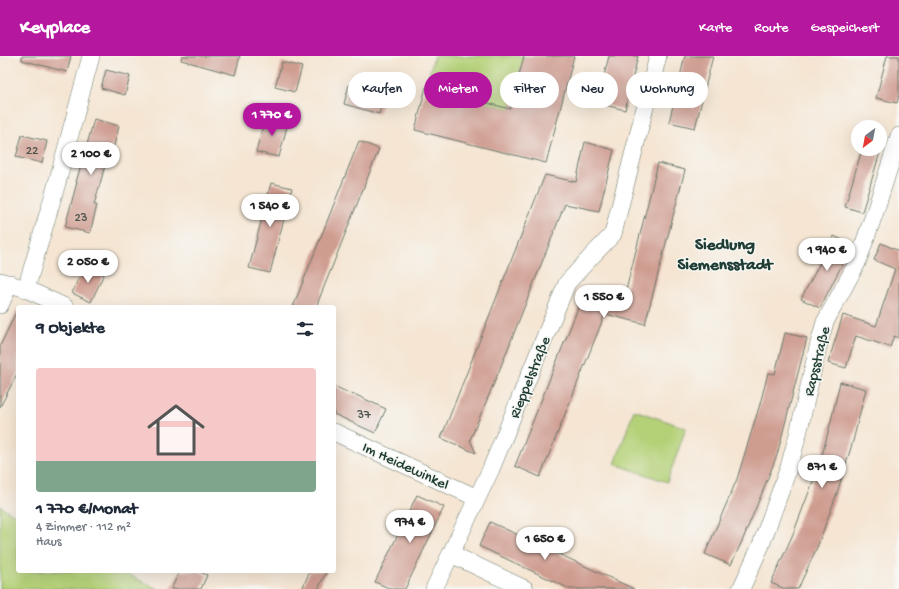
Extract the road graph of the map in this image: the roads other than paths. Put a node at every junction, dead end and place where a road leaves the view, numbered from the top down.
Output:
1 (91, 56) edge
2 (658, 56) edge
3 (899, 136) edge
4 (5, 282) edge
5 (26, 289) junction
6 (0, 305) edge
7 (61, 305) edge
8 (336, 433) edge
9 (477, 498) junction
10 (451, 554) junction
11 (434, 589) edge
12 (525, 589) edge
13 (741, 589) edge

1 - 5 street
2 - 9 street, Rieppelstraße
3 - 13 street, Rapsstraße
4 - 5 street
4 - 6 street
5 - 7 street
8 - 9 street, Im Heidewinkel
9 - 10 street, Rieppelstraße
10 - 11 street, Rieppelstraße
10 - 12 street

